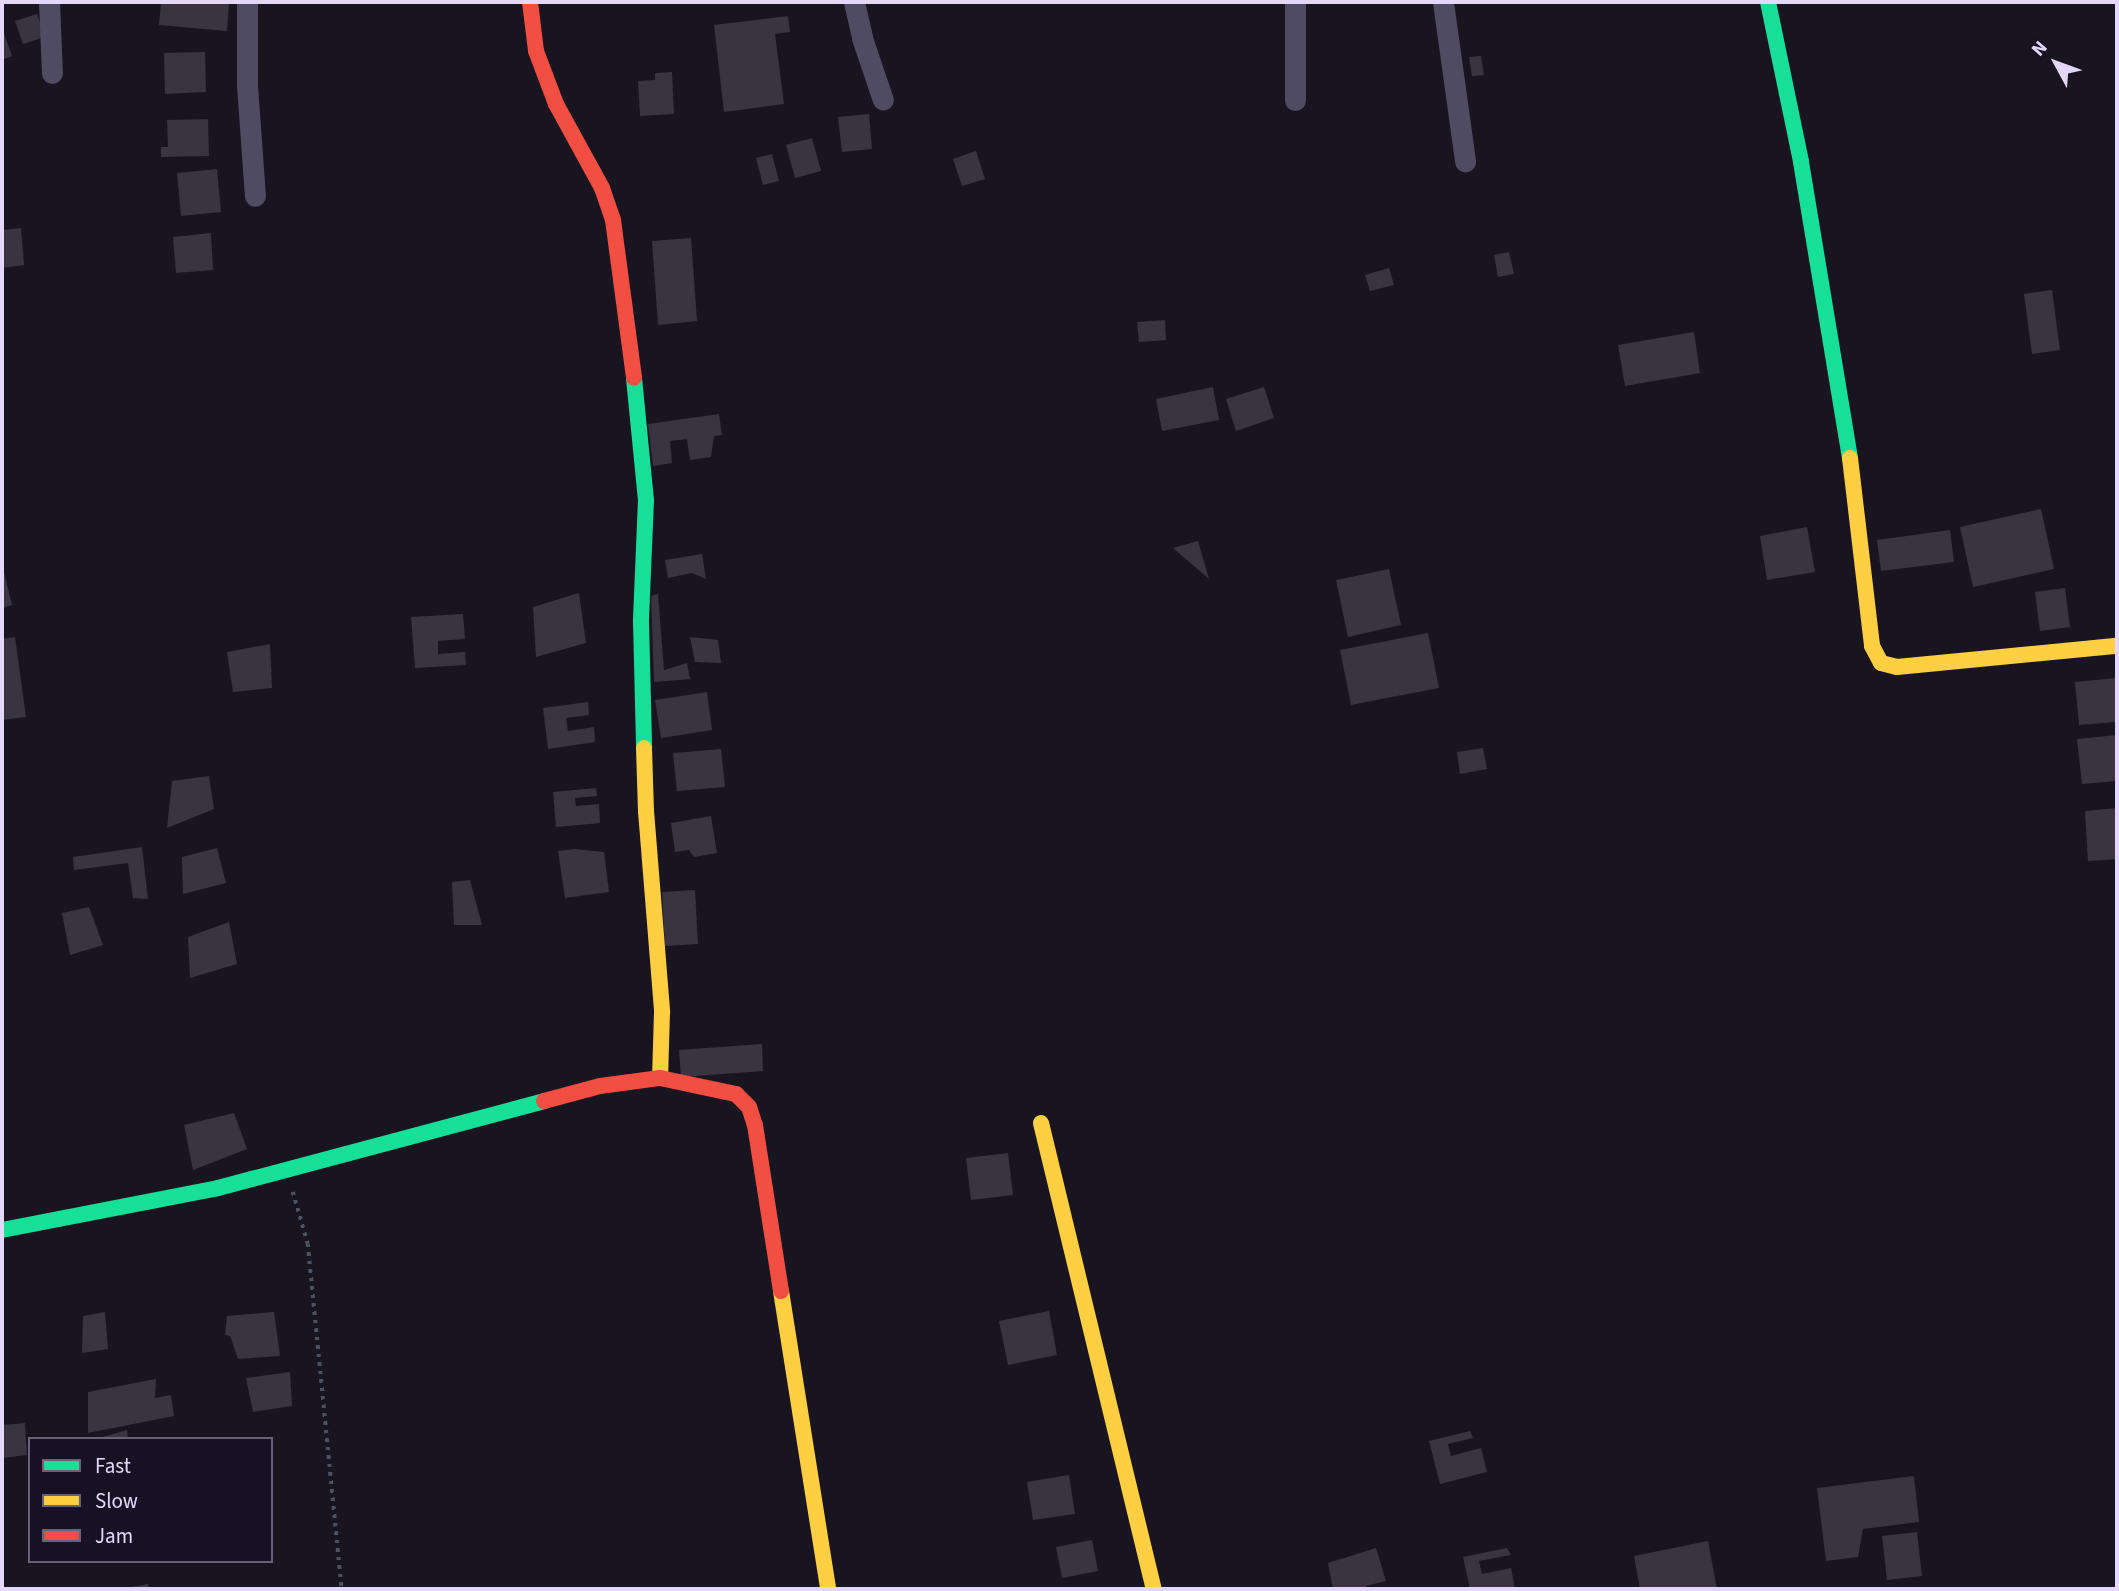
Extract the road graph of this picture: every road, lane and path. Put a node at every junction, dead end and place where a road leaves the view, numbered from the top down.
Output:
1 (49, 2) edge
2 (247, 2) edge
3 (530, 2) edge
4 (854, 2) edge
5 (1295, 2) edge
6 (1443, 2) edge
7 (1768, 2) edge
8 (52, 73) dead end
9 (883, 100) dead end
10 (1294, 100) dead end
11 (1465, 161) dead end
12 (255, 196) dead end
13 (2117, 646) edge
14 (660, 1078) junction
15 (1041, 1123) dead end
16 (287, 1170) junction
17 (2, 1230) edge
18 (342, 1589) edge
19 (828, 1589) edge
20 (1154, 1589) edge

1 - 8 street
2 - 12 street
3 - 14 street
4 - 9 street
5 - 10 street
6 - 11 street
7 - 13 street
14 - 16 street
14 - 19 street
15 - 20 street
16 - 17 street
16 - 18 path

